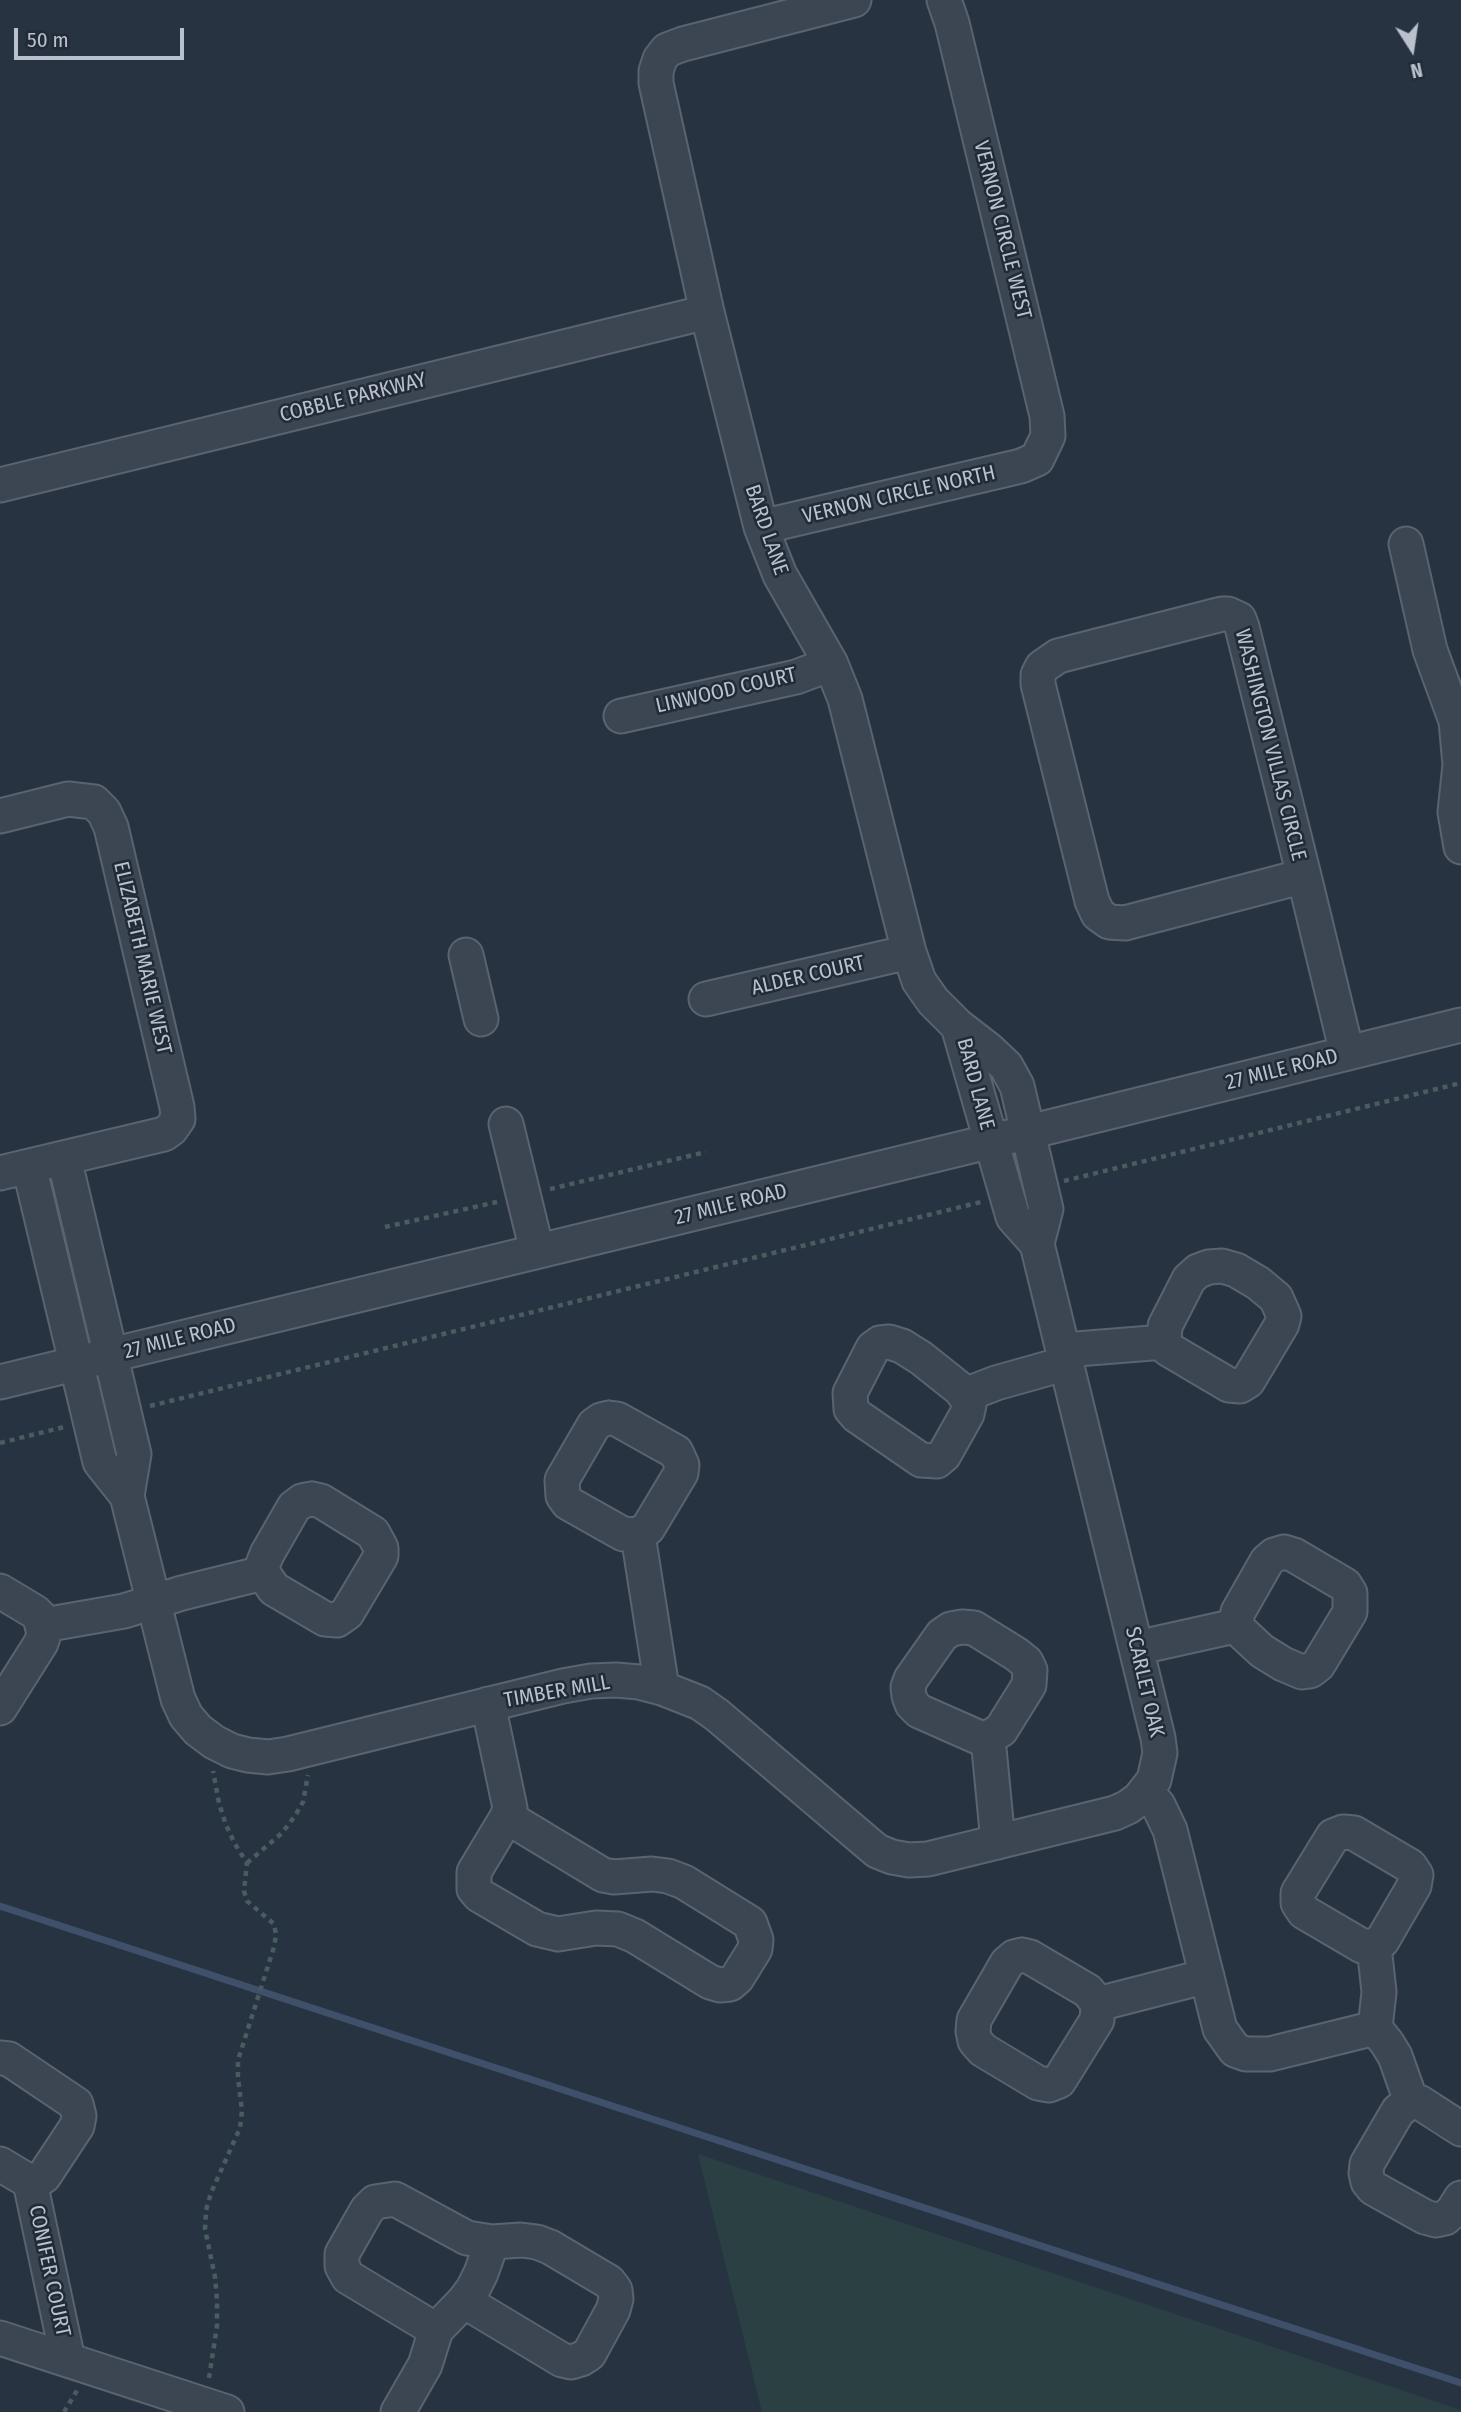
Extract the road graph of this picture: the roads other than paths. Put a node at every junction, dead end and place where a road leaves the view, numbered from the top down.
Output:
1 (854, 0) edge
2 (944, 0) edge
3 (707, 312) junction
4 (1037, 459) joint
5 (0, 485) edge
6 (761, 527) junction
7 (1406, 544) dead end
8 (831, 664) junction
9 (621, 716) dead end
10 (0, 817) edge
11 (1461, 847) edge
12 (1304, 876) junction
13 (909, 952) junction
14 (466, 956) dead end
15 (706, 999) dead end
16 (481, 1019) dead end
17 (1461, 1025) edge
18 (958, 1026) junction
19 (1347, 1054) junction
20 (506, 1124) dead end
21 (1030, 1132) junction
22 (990, 1142) junction
23 (64, 1158) junction
24 (14, 1170) edge
25 (1037, 1244) junction
26 (537, 1251) junction
27 (1164, 1342) dead end
28 (111, 1355) junction
29 (1065, 1357) junction
30 (75, 1364) junction
31 (0, 1382) edge
32 (966, 1397) dead end
33 (127, 1496) junction
34 (638, 1535) dead end
35 (263, 1573) dead end
36 (0, 1591) edge
37 (153, 1602) junction
38 (44, 1625) junction
39 (1236, 1626) dead end
40 (1136, 1648) junction
41 (662, 1688) junction
42 (488, 1704) junction
43 (0, 1708) edge
44 (988, 1738) dead end
45 (1146, 1792) junction
46 (507, 1818) junction
47 (998, 1842) junction
48 (626, 1876) junction
49 (618, 1929) junction
50 (1374, 1947) dead end
51 (1207, 1976) junction
52 (1098, 2004) dead end
53 (1375, 2028) junction
54 (0, 2057) edge
55 (1411, 2101) junction
56 (1461, 2129) edge
57 (0, 2164) edge
58 (30, 2182) junction
59 (1461, 2198) edge
60 (492, 2242) junction
61 (464, 2301) junction
62 (436, 2330) junction
63 (0, 2339) edge
64 (68, 2360) junction
65 (217, 2401) edge
66 (398, 2412) edge

1 - 3 street, BARD LANE
2 - 4 street, VERNON CIRCLE WEST
3 - 5 street, COBBLE PARKWAY
3 - 6 street, BARD LANE
4 - 6 street, VERNON CIRCLE NORTH
6 - 8 street, BARD LANE
7 - 11 street
8 - 9 street, LINWOOD COURT
8 - 13 street, BARD LANE
10 - 23 street, ELIZABETH MARIE WEST
12 - 12 street, WASHINGTON VILLAS CIRCLE
12 - 19 street, WASHINGTON VILLAS CIRCLE
13 - 15 street, ALDER COURT
13 - 18 street, BARD LANE
14 - 16 street
17 - 19 street, 27 MILE ROAD
18 - 21 street, BARD LANE
18 - 22 street, BARD LANE
19 - 21 street, 27 MILE ROAD
20 - 26 street
21 - 22 street, 27 MILE ROAD
21 - 25 street, SCARLET OAK
22 - 25 street, SCARLET OAK
22 - 26 street, 27 MILE ROAD
23 - 24 street
23 - 28 street, TIMBER MILL
24 - 30 street, TIMBER MILL
25 - 29 street, SCARLET OAK
26 - 28 street, 27 MILE ROAD
27 - 29 street
28 - 30 street, 27 MILE ROAD
28 - 33 street, TIMBER MILL
29 - 32 street
29 - 40 street, SCARLET OAK
30 - 31 street, 27 MILE ROAD
30 - 33 street, TIMBER MILL
33 - 37 street, TIMBER MILL
34 - 41 street
35 - 37 street
36 - 38 street
37 - 38 street
37 - 42 street, TIMBER MILL
38 - 43 street
39 - 40 street
40 - 45 street, SCARLET OAK
41 - 42 street, TIMBER MILL
41 - 47 street, TIMBER MILL
42 - 46 street
44 - 47 street
45 - 47 street, TIMBER MILL
45 - 51 street
46 - 48 street
46 - 49 street
48 - 49 street
48 - 49 street
50 - 53 street
51 - 52 street
51 - 53 street
53 - 55 street
54 - 58 street, CONIFER COURT
55 - 56 street
55 - 59 street
57 - 58 street, CONIFER COURT
58 - 64 street, CONIFER COURT
60 - 61 street
60 - 61 street
60 - 62 street
61 - 62 street
62 - 66 street
63 - 64 street
64 - 65 street

